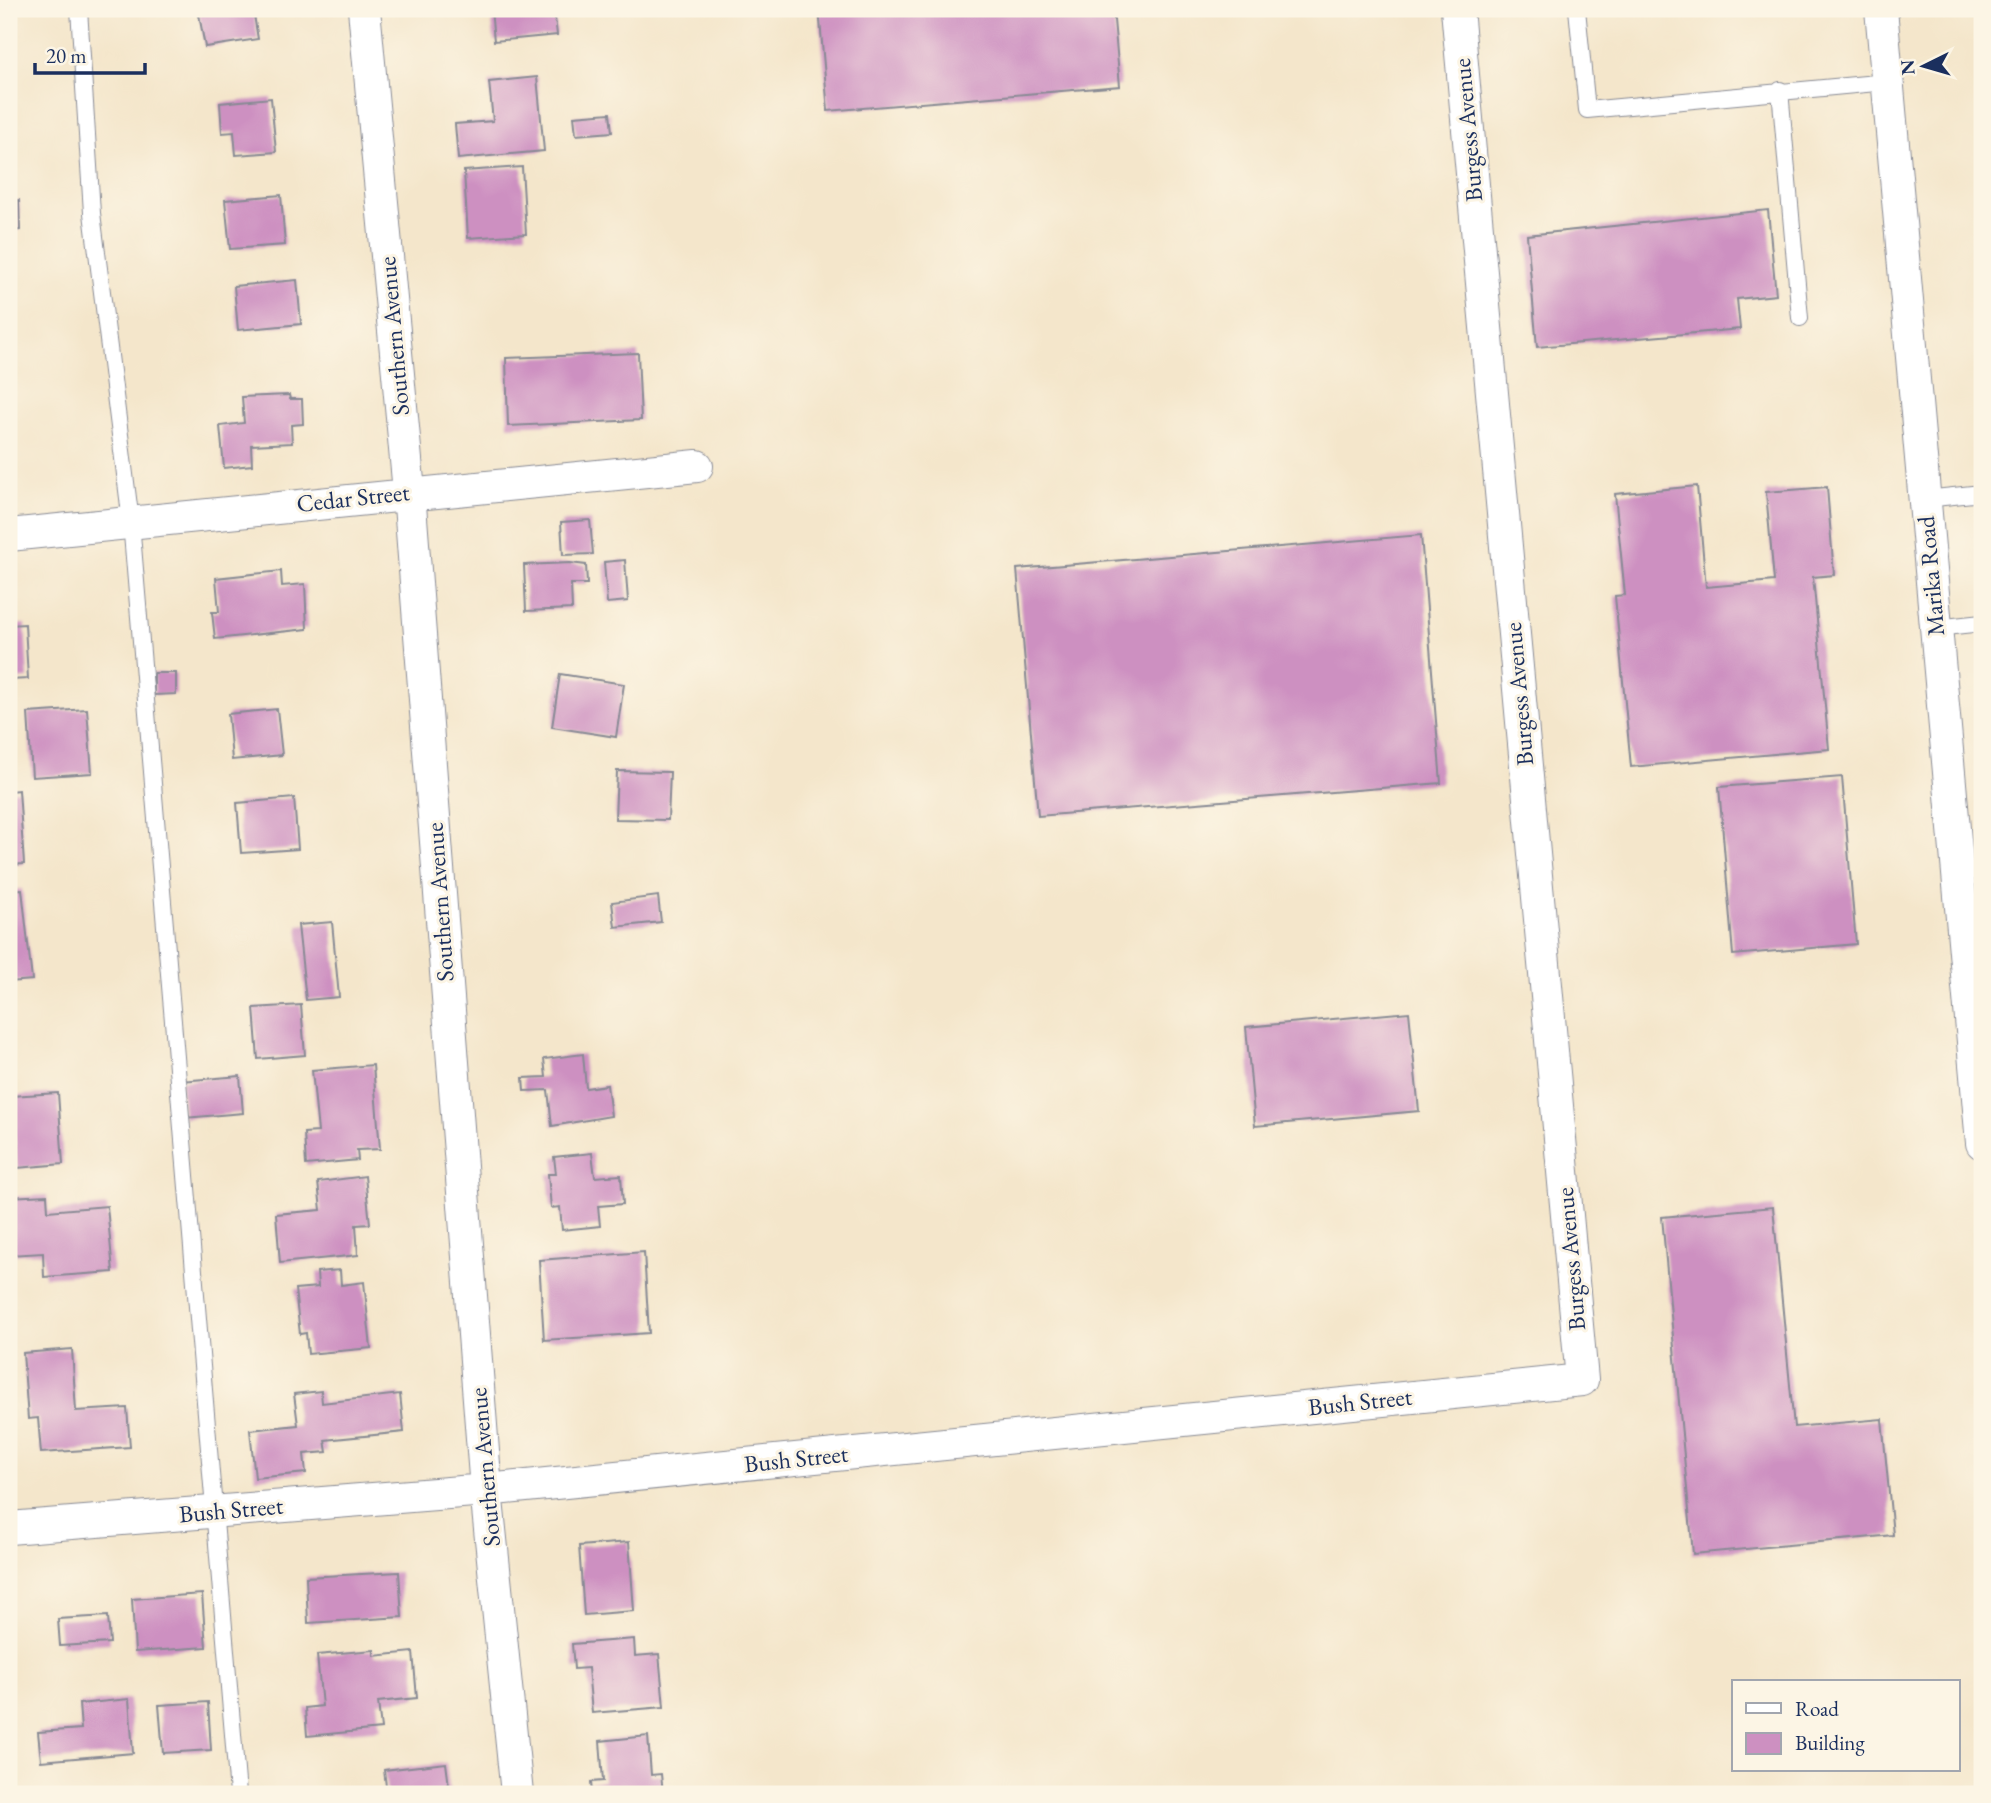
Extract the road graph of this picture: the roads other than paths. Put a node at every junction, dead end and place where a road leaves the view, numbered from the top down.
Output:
1 (79, 9) edge
2 (364, 9) edge
3 (1457, 9) edge
4 (1577, 9) edge
5 (1881, 9) edge
6 (1887, 82) junction
7 (1780, 90) junction
8 (1800, 318) dead end
9 (697, 466) dead end
10 (409, 492) junction
11 (1982, 493) edge
12 (1925, 499) junction
13 (131, 522) junction
14 (9, 534) edge
15 (1982, 623) edge
16 (1936, 628) junction
17 (1982, 1143) edge
18 (1582, 1380) joint
19 (486, 1490) junction
20 (211, 1512) junction
21 (9, 1528) edge
22 (238, 1794) edge
23 (517, 1794) edge

1 - 13 lane
2 - 10 street, Southern Avenue
3 - 18 street, Burgess Avenue
4 - 7 lane
5 - 6 street, Marika Road
6 - 7 lane
6 - 12 street, Marika Road
7 - 8 lane
9 - 10 street, Cedar Street
10 - 13 street, Cedar Street
10 - 19 street, Southern Avenue
11 - 12 lane
12 - 16 street, Marika Road
13 - 14 street, Cedar Street
13 - 20 lane
15 - 16 lane
16 - 17 street, Marika Road
18 - 19 street, Bush Street
19 - 20 street, Bush Street
19 - 23 street, Southern Avenue
20 - 21 street, Bush Street
20 - 22 lane

